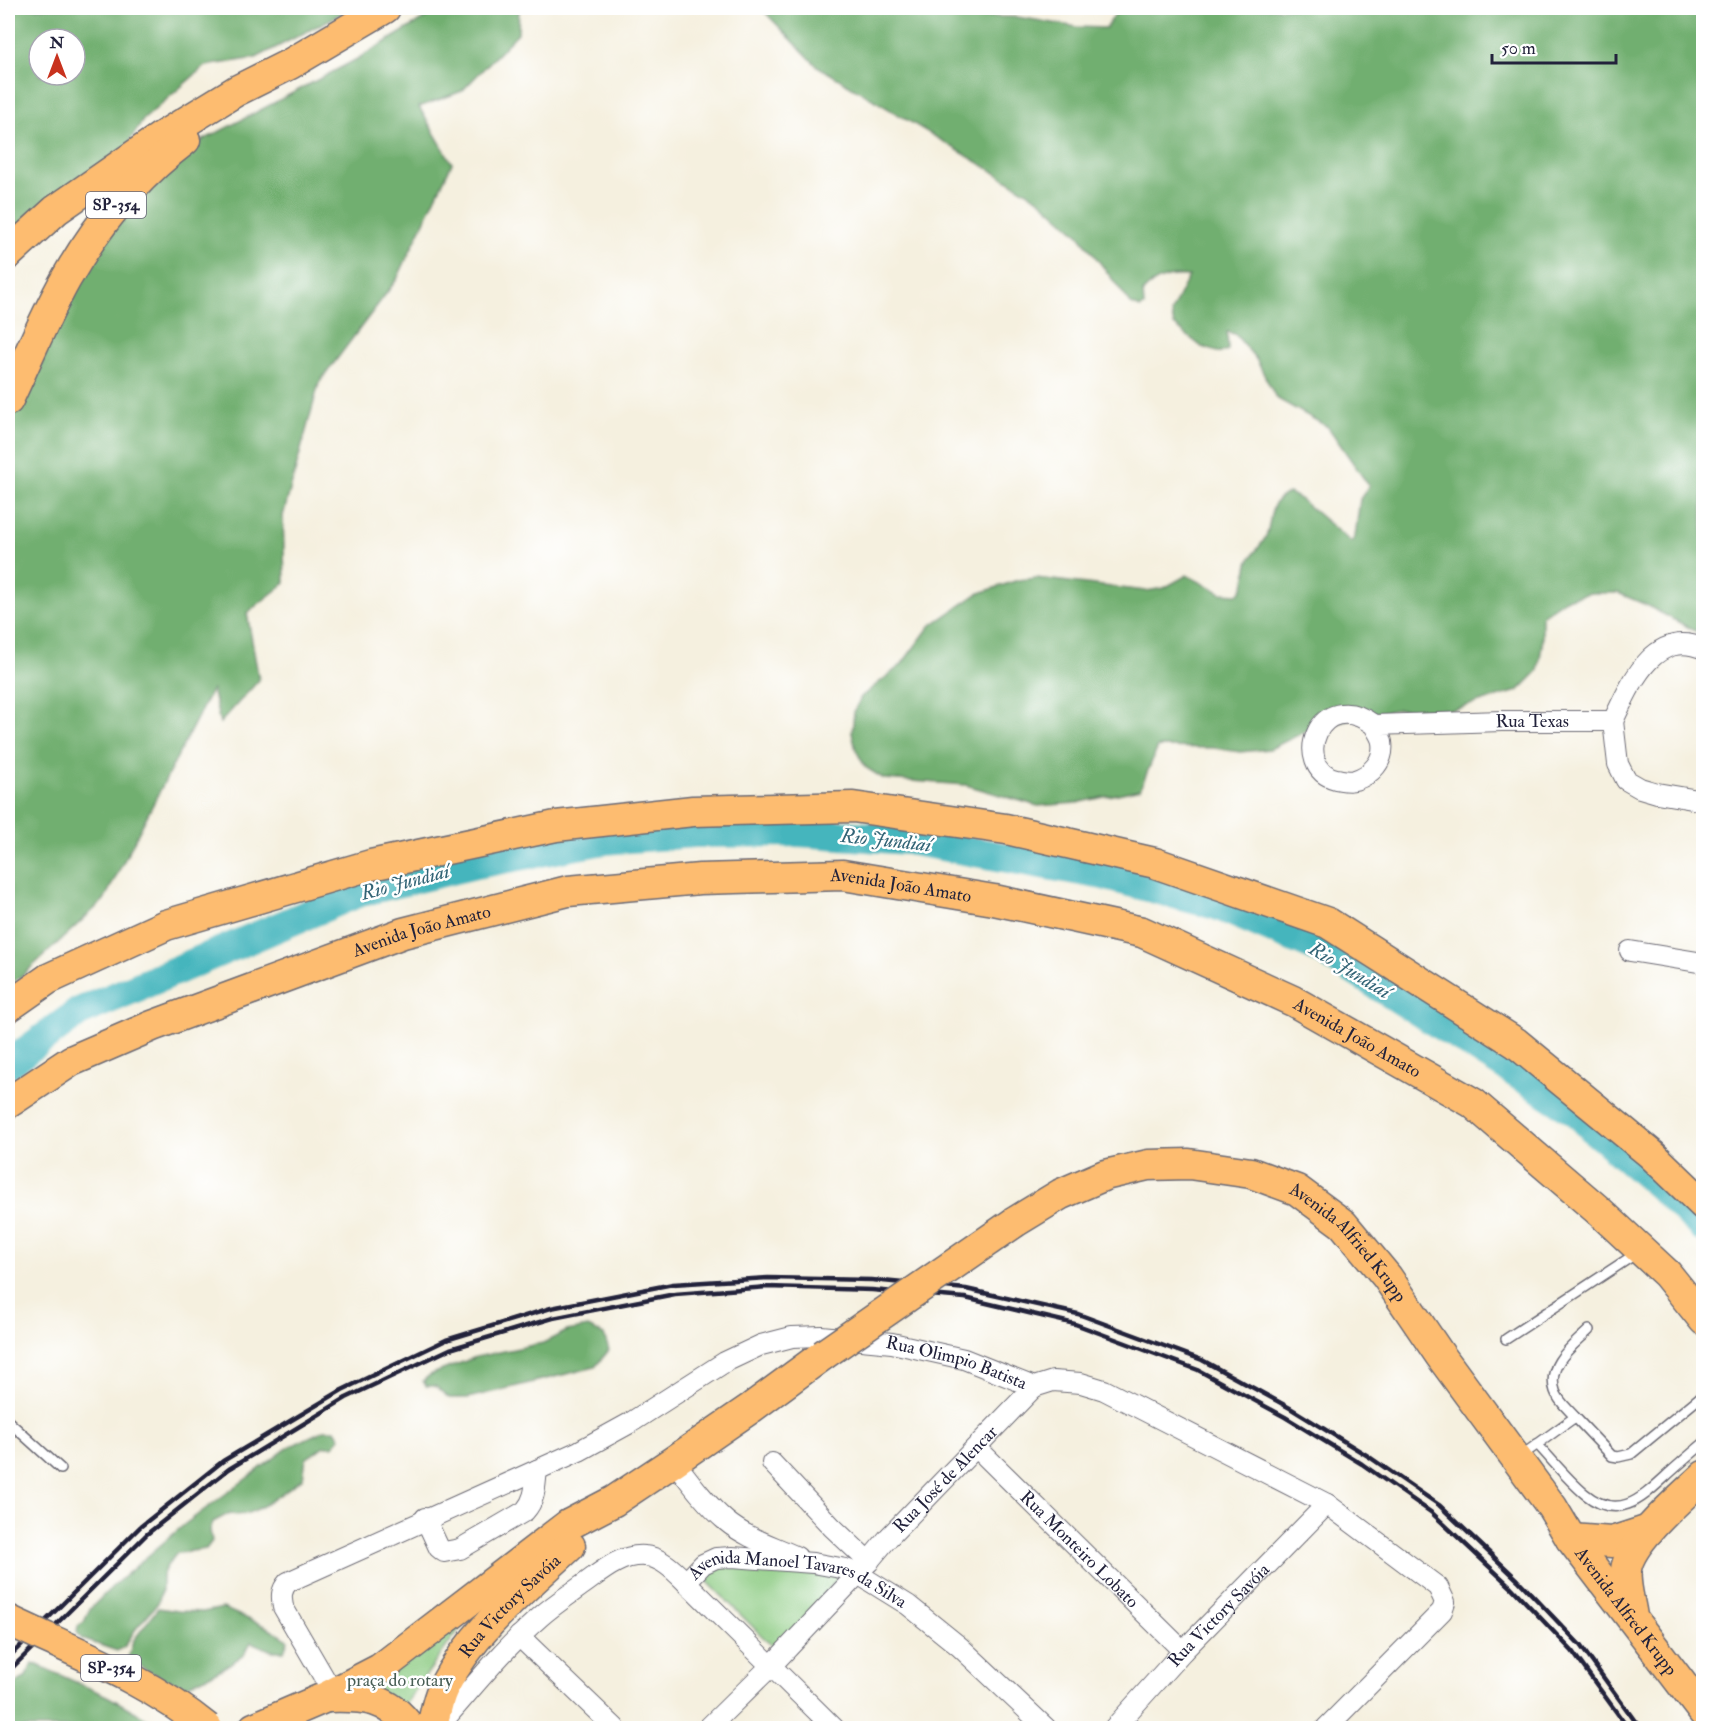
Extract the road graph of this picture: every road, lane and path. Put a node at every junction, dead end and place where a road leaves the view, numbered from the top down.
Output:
1 (385, 8) edge
2 (290, 64) junction
3 (8, 254) edge
4 (8, 400) edge
5 (1704, 649) edge
6 (1613, 722) junction
7 (1374, 725) junction
8 (1704, 801) edge
9 (1630, 951) dead end
10 (1704, 963) edge
11 (8, 1007) edge
12 (8, 1103) edge
13 (1704, 1205) edge
14 (1641, 1250) junction
15 (1704, 1320) edge
16 (1589, 1330) dead end
17 (1506, 1339) dead end
18 (1034, 1387) junction
19 (1704, 1394) edge
20 (1575, 1417) junction
21 (8, 1421) edge
22 (1704, 1443) edge
23 (977, 1448) junction
24 (1527, 1452) junction
25 (674, 1461) junction
26 (772, 1463) dead end
27 (61, 1469) dead end
28 (537, 1470) junction
29 (1704, 1476) edge
30 (614, 1501) junction
31 (1327, 1504) junction
32 (425, 1518) junction
33 (1648, 1530) junction
34 (1571, 1539) junction
35 (813, 1563) junction
36 (864, 1568) junction
37 (686, 1582) junction
38 (8, 1620) edge
39 (1633, 1620) junction
40 (519, 1636) junction
41 (1183, 1651) junction
42 (770, 1667) junction
43 (329, 1695) junction
44 (1704, 1713) edge
45 (207, 1728) edge
46 (254, 1728) edge
47 (410, 1728) edge
48 (432, 1728) edge
49 (437, 1728) edge
50 (615, 1728) edge
51 (708, 1728) edge
52 (834, 1728) edge
53 (1046, 1728) edge
54 (1114, 1728) edge
55 (1326, 1728) edge

1 - 2 main road, SP-354
2 - 3 main road, SP-354
2 - 4 main road, SP-354
5 - 6 street
6 - 7 street, Rua Texas
6 - 8 street
7 - 7 street, Rua Texas
9 - 10 street
11 - 13 main road
12 - 14 main road, Avenida João Amato
14 - 15 main road, Avenida João Amato
14 - 17 lane
16 - 20 lane
18 - 23 street, Rua José de Alencar
18 - 28 street, Rua Olimpio Batista
18 - 31 street, Rua Olimpio Batista
19 - 20 lane
20 - 24 lane
21 - 27 lane
22 - 24 lane
23 - 36 street, Rua José de Alencar
23 - 41 street, Rua Monteiro Lobato
24 - 25 main road, Avenida Alfried Krupp, bridge
24 - 34 main road, Avenida Alfried Krupp
25 - 30 main road, Avenida Alfried Krupp
25 - 35 street
26 - 36 street
28 - 32 street, Rua Olimpio Batista
28 - 32 street
29 - 33 main road
30 - 43 main road
30 - 48 main road, Rua Victory Savóia
31 - 41 street, Rua Victory Savóia
31 - 55 street, Rua Olimpio Batista
32 - 43 street, Rua Olimpio Batista
33 - 34 main road
33 - 39 main road
34 - 39 main road, Avenida Alfred Krupp
35 - 36 street, Avenida Manoel Tavares da Silva
35 - 37 street, Avenida Manoel Tavares da Silva
36 - 42 street, Rua José de Alencar
36 - 53 street, Avenida Manoel Tavares da Silva
37 - 40 street, Avenida Manoel Tavares da Silva
37 - 42 street
38 - 45 main road, SP-354, bridge
39 - 44 main road, Avenida Alfred Krupp
40 - 49 street, Avenida Manoel Tavares da Silva
40 - 50 street
41 - 54 street, Rua Victory Savóia
42 - 51 street, Rua José de Alencar
42 - 52 street
43 - 46 main road
43 - 47 main road

